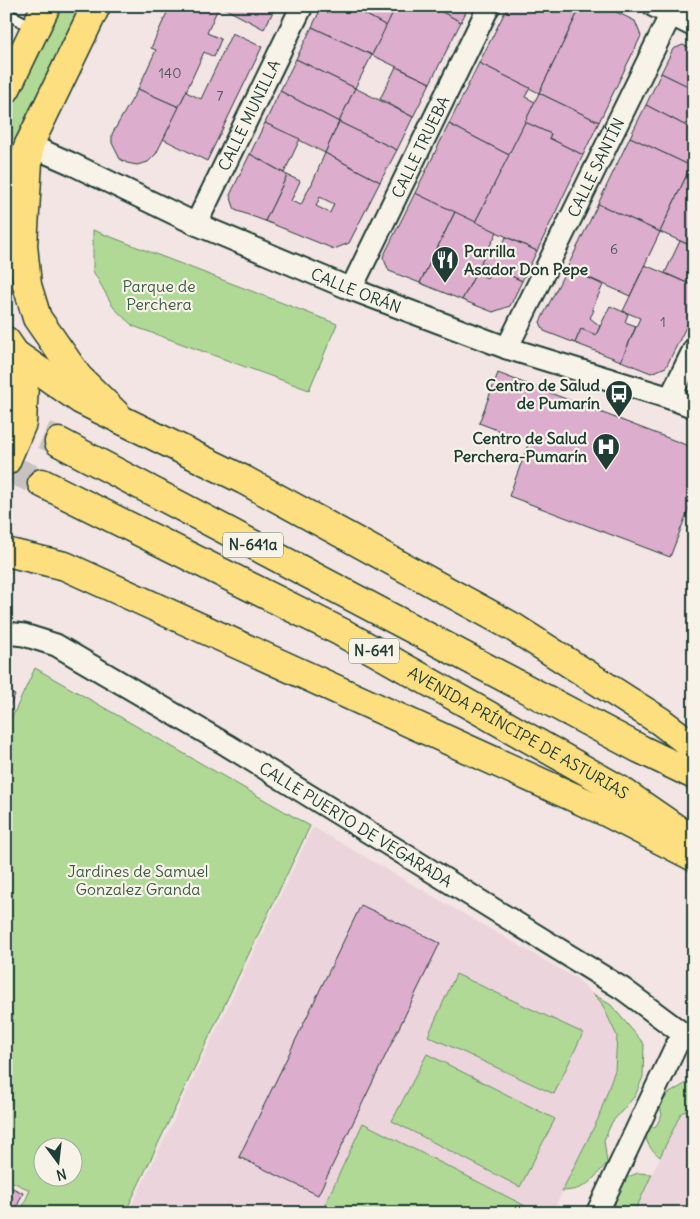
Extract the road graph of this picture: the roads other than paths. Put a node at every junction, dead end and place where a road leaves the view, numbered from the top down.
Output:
1 (96, 6) edge
2 (302, 6) edge
3 (489, 6) edge
4 (663, 10) edge
5 (6, 13) edge
6 (40, 14) edge
7 (694, 26) edge
8 (6, 89) edge
9 (29, 145) junction
10 (6, 209) edge
11 (196, 224) junction
12 (351, 289) junction
13 (11, 347) edge
14 (508, 348) junction
15 (694, 349) edge
16 (670, 398) junction
17 (694, 407) edge
18 (124, 421) junction
19 (59, 442) tunnel mouth
20 (6, 461) edge
21 (42, 483) tunnel mouth
22 (6, 552) edge
23 (6, 632) edge
24 (694, 747) edge
25 (694, 775) edge
26 (694, 841) edge
27 (694, 857) edge
28 (685, 1044) edge
29 (597, 1213) edge

1 - 9 main road
2 - 11 street, CALLE MUNILLA
3 - 12 street, CALLE TRUEBA
4 - 7 street
4 - 14 street, CALLE SANTÍN
5 - 6 lane
6 - 8 main road
9 - 10 main road
9 - 11 street, CALLE ORÁN
9 - 18 main road
11 - 12 street, CALLE ORÁN
12 - 14 street, CALLE ORÁN
13 - 18 main road
13 - 20 main road
14 - 16 street, CALLE ORÁN
15 - 16 street
16 - 17 street, CALLE ORÁN
18 - 24 main road
19 - 25 main road, N-641a
21 - 26 main road, AVENIDA PRÍNCIPE DE ASTURIAS / N-641
22 - 27 main road
23 - 28 street, CALLE PUERTO DE VEGARADA
28 - 29 street

